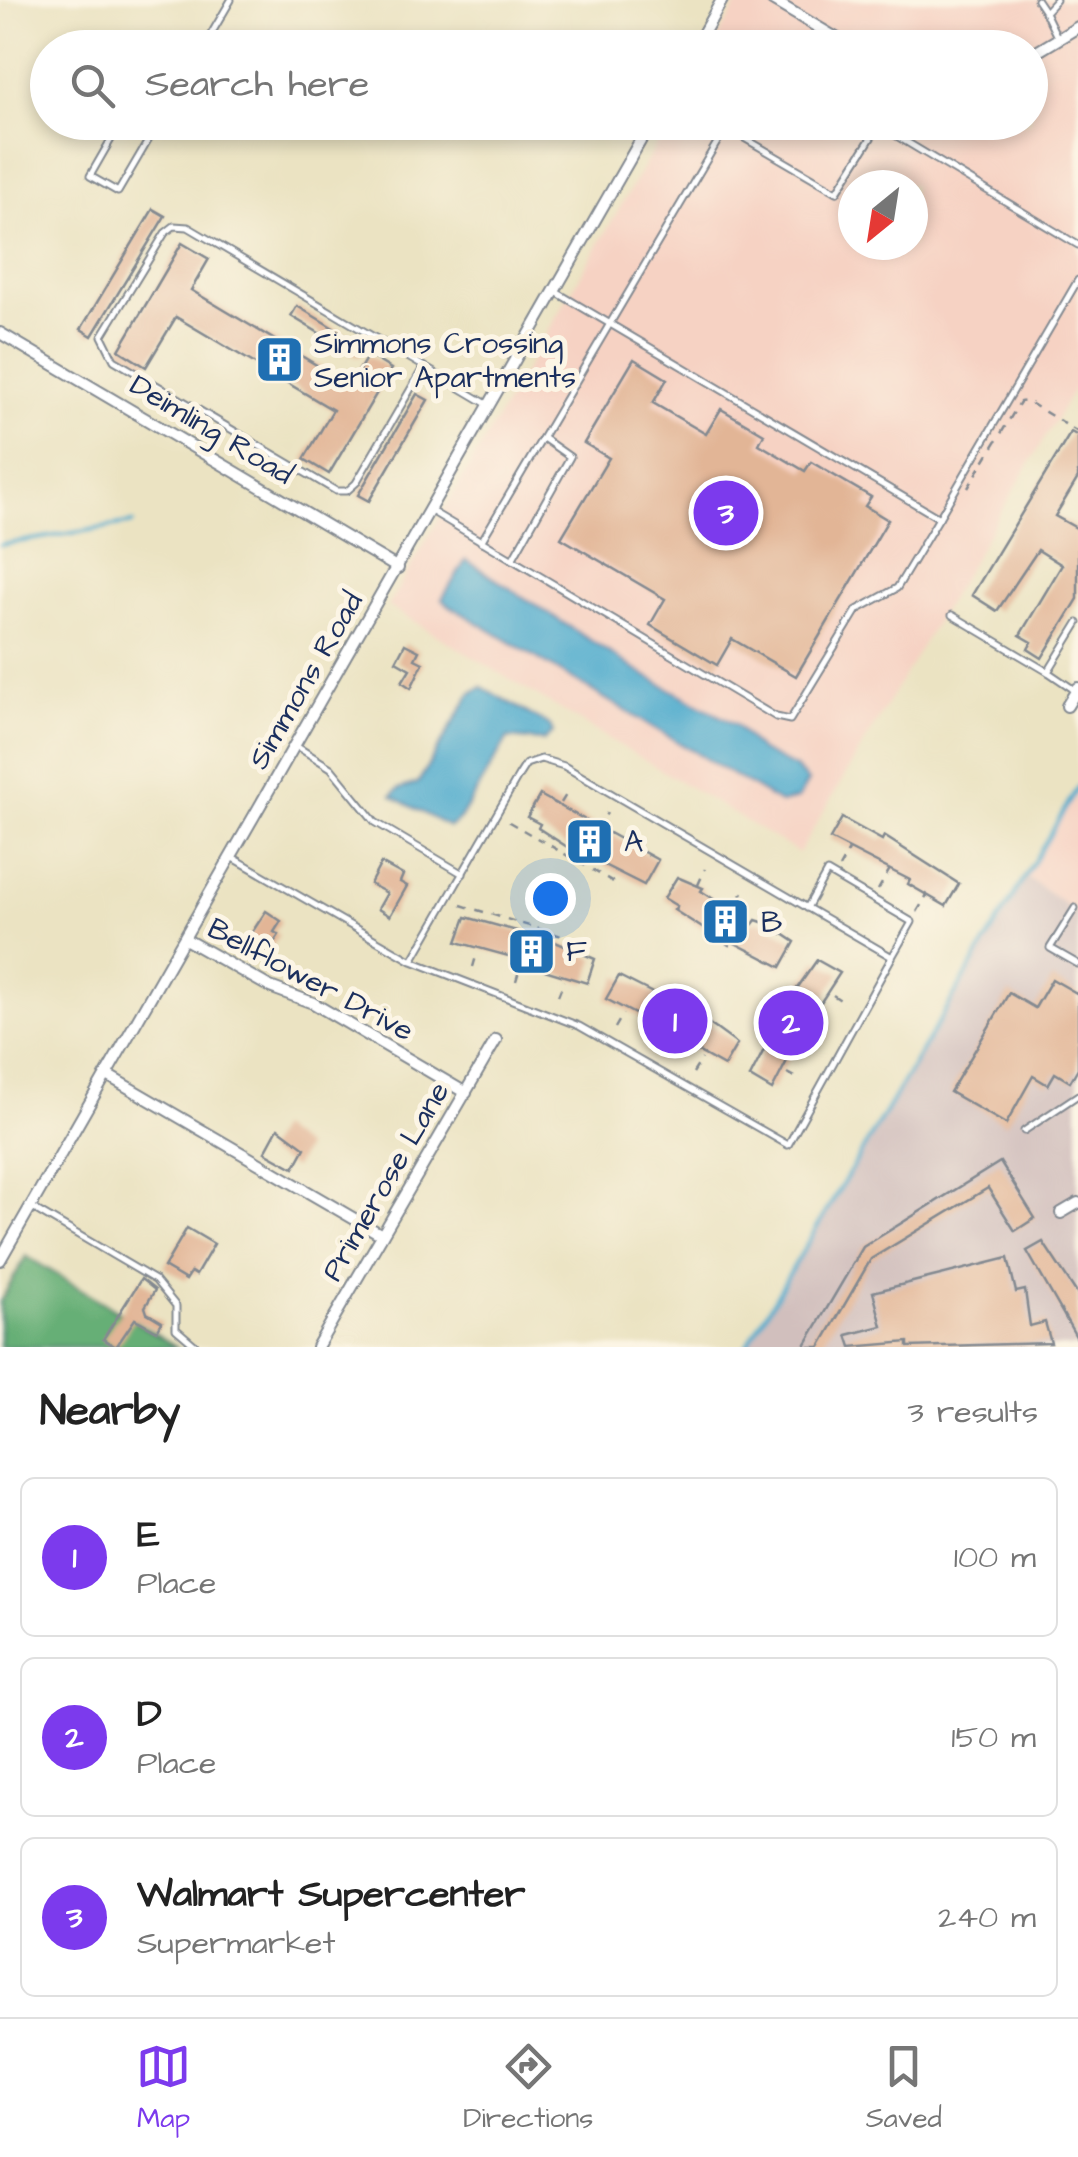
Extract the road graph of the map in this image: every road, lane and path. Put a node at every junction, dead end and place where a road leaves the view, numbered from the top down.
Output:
1 (231, 0) edge
2 (722, 0) edge
3 (772, 0) edge
4 (1037, 0) edge
5 (1056, 0) edge
6 (1045, 12) junction
7 (1078, 27) edge
8 (214, 30) edge
9 (705, 30) edge
10 (822, 30) edge
11 (1058, 39) junction
12 (1048, 45) edge
13 (111, 140) edge
14 (148, 140) edge
15 (641, 140) edge
16 (718, 140) edge
17 (748, 140) edge
18 (871, 140) edge
19 (907, 140) edge
20 (1078, 245) edge
21 (1078, 280) edge
22 (554, 290) junction
23 (609, 324) junction
24 (0, 334) edge
25 (423, 368) junction
26 (490, 406) junction
27 (1078, 432) edge
28 (542, 437) junction
29 (962, 498) dead end
30 (431, 512) junction
31 (938, 518) junction
32 (481, 542) junction
33 (512, 560) junction
34 (398, 568) junction
35 (952, 614) dead end
36 (1078, 623) edge
37 (1048, 672) junction
38 (1077, 690) edge
39 (1067, 706) dead end
40 (296, 746) junction
41 (569, 790) dead end
42 (561, 804) dead end
43 (607, 812) dead end
44 (509, 822) dead end
45 (597, 829) dead end
46 (644, 834) dead end
47 (638, 846) dead end
48 (849, 850) dead end
49 (232, 857) junction
50 (839, 868) dead end
51 (890, 869) dead end
52 (705, 870) dead end
53 (462, 874) junction
54 (615, 883) dead end
55 (698, 885) dead end
56 (878, 890) dead end
57 (744, 892) dead end
58 (927, 895) dead end
59 (461, 906) dead end
60 (807, 908) junction
61 (1074, 908) dead end
62 (734, 910) dead end
63 (916, 912) dead end
64 (783, 915) dead end
65 (775, 928) dead end
66 (185, 939) junction
67 (578, 941) dead end
68 (477, 953) dead end
69 (892, 958) junction
70 (412, 961) junction
71 (521, 964) dead end
72 (1078, 964) edge
73 (473, 967) dead end
74 (516, 981) dead end
75 (564, 981) dead end
76 (833, 995) dead end
77 (558, 996) dead end
78 (843, 1002) dead end
79 (623, 1014) dead end
80 (615, 1028) dead end
81 (807, 1033) dead end
82 (664, 1034) dead end
83 (496, 1040) dead end
84 (820, 1042) dead end
85 (654, 1050) dead end
86 (702, 1059) dead end
87 (788, 1073) dead end
88 (107, 1074) junction
89 (694, 1074) dead end
90 (798, 1079) dead end
91 (466, 1093) junction
92 (1078, 1094) edge
93 (1024, 1131) dead end
94 (1078, 1203) edge
95 (31, 1206) junction
96 (1061, 1213) dead end
97 (382, 1236) junction
98 (0, 1260) edge
99 (197, 1347) edge
100 (317, 1347) edge

1 - 8 lane
2 - 9 street
3 - 10 street
4 - 6 lane
5 - 6 lane
6 - 11 lane
7 - 11 street
11 - 12 street
13 - 14 lane
15 - 22 street, Simmons Road
16 - 23 lane
17 - 18 lane
19 - 20 lane
21 - 31 lane
22 - 23 lane
22 - 26 street, Simmons Road
23 - 28 lane
23 - 31 lane
24 - 34 street, Deimling Road
25 - 25 lane
25 - 26 lane
26 - 30 street, Simmons Road
27 - 29 path
28 - 32 lane
28 - 33 lane
30 - 32 lane
30 - 34 street, Simmons Road
31 - 33 lane
32 - 33 lane
34 - 40 street, Simmons Road
35 - 37 lane
36 - 37 lane
37 - 38 lane
38 - 39 street
40 - 49 street, Simmons Road
40 - 53 lane
41 - 42 path
43 - 45 path
44 - 54 path
46 - 47 path
48 - 50 path
49 - 66 street, Simmons Road
49 - 70 lane
51 - 56 path
52 - 55 path
53 - 60 lane
53 - 70 lane
57 - 62 path
58 - 63 path
59 - 67 path
60 - 69 lane
60 - 69 lane
61 - 72 lane
64 - 65 path
66 - 88 street, Simmons Road
66 - 91 street, Bellflower Drive
68 - 73 path
69 - 70 lane
71 - 74 path
75 - 77 path
76 - 78 path
79 - 80 path
81 - 84 path
82 - 85 path
83 - 91 street, Primerose Lane
86 - 89 path
87 - 90 path
88 - 95 street, Simmons Road
88 - 97 street
91 - 97 street, Primerose Lane
92 - 93 lane
94 - 96 street
95 - 98 street, Simmons Road
95 - 99 lane
97 - 100 street, Primerose Lane

